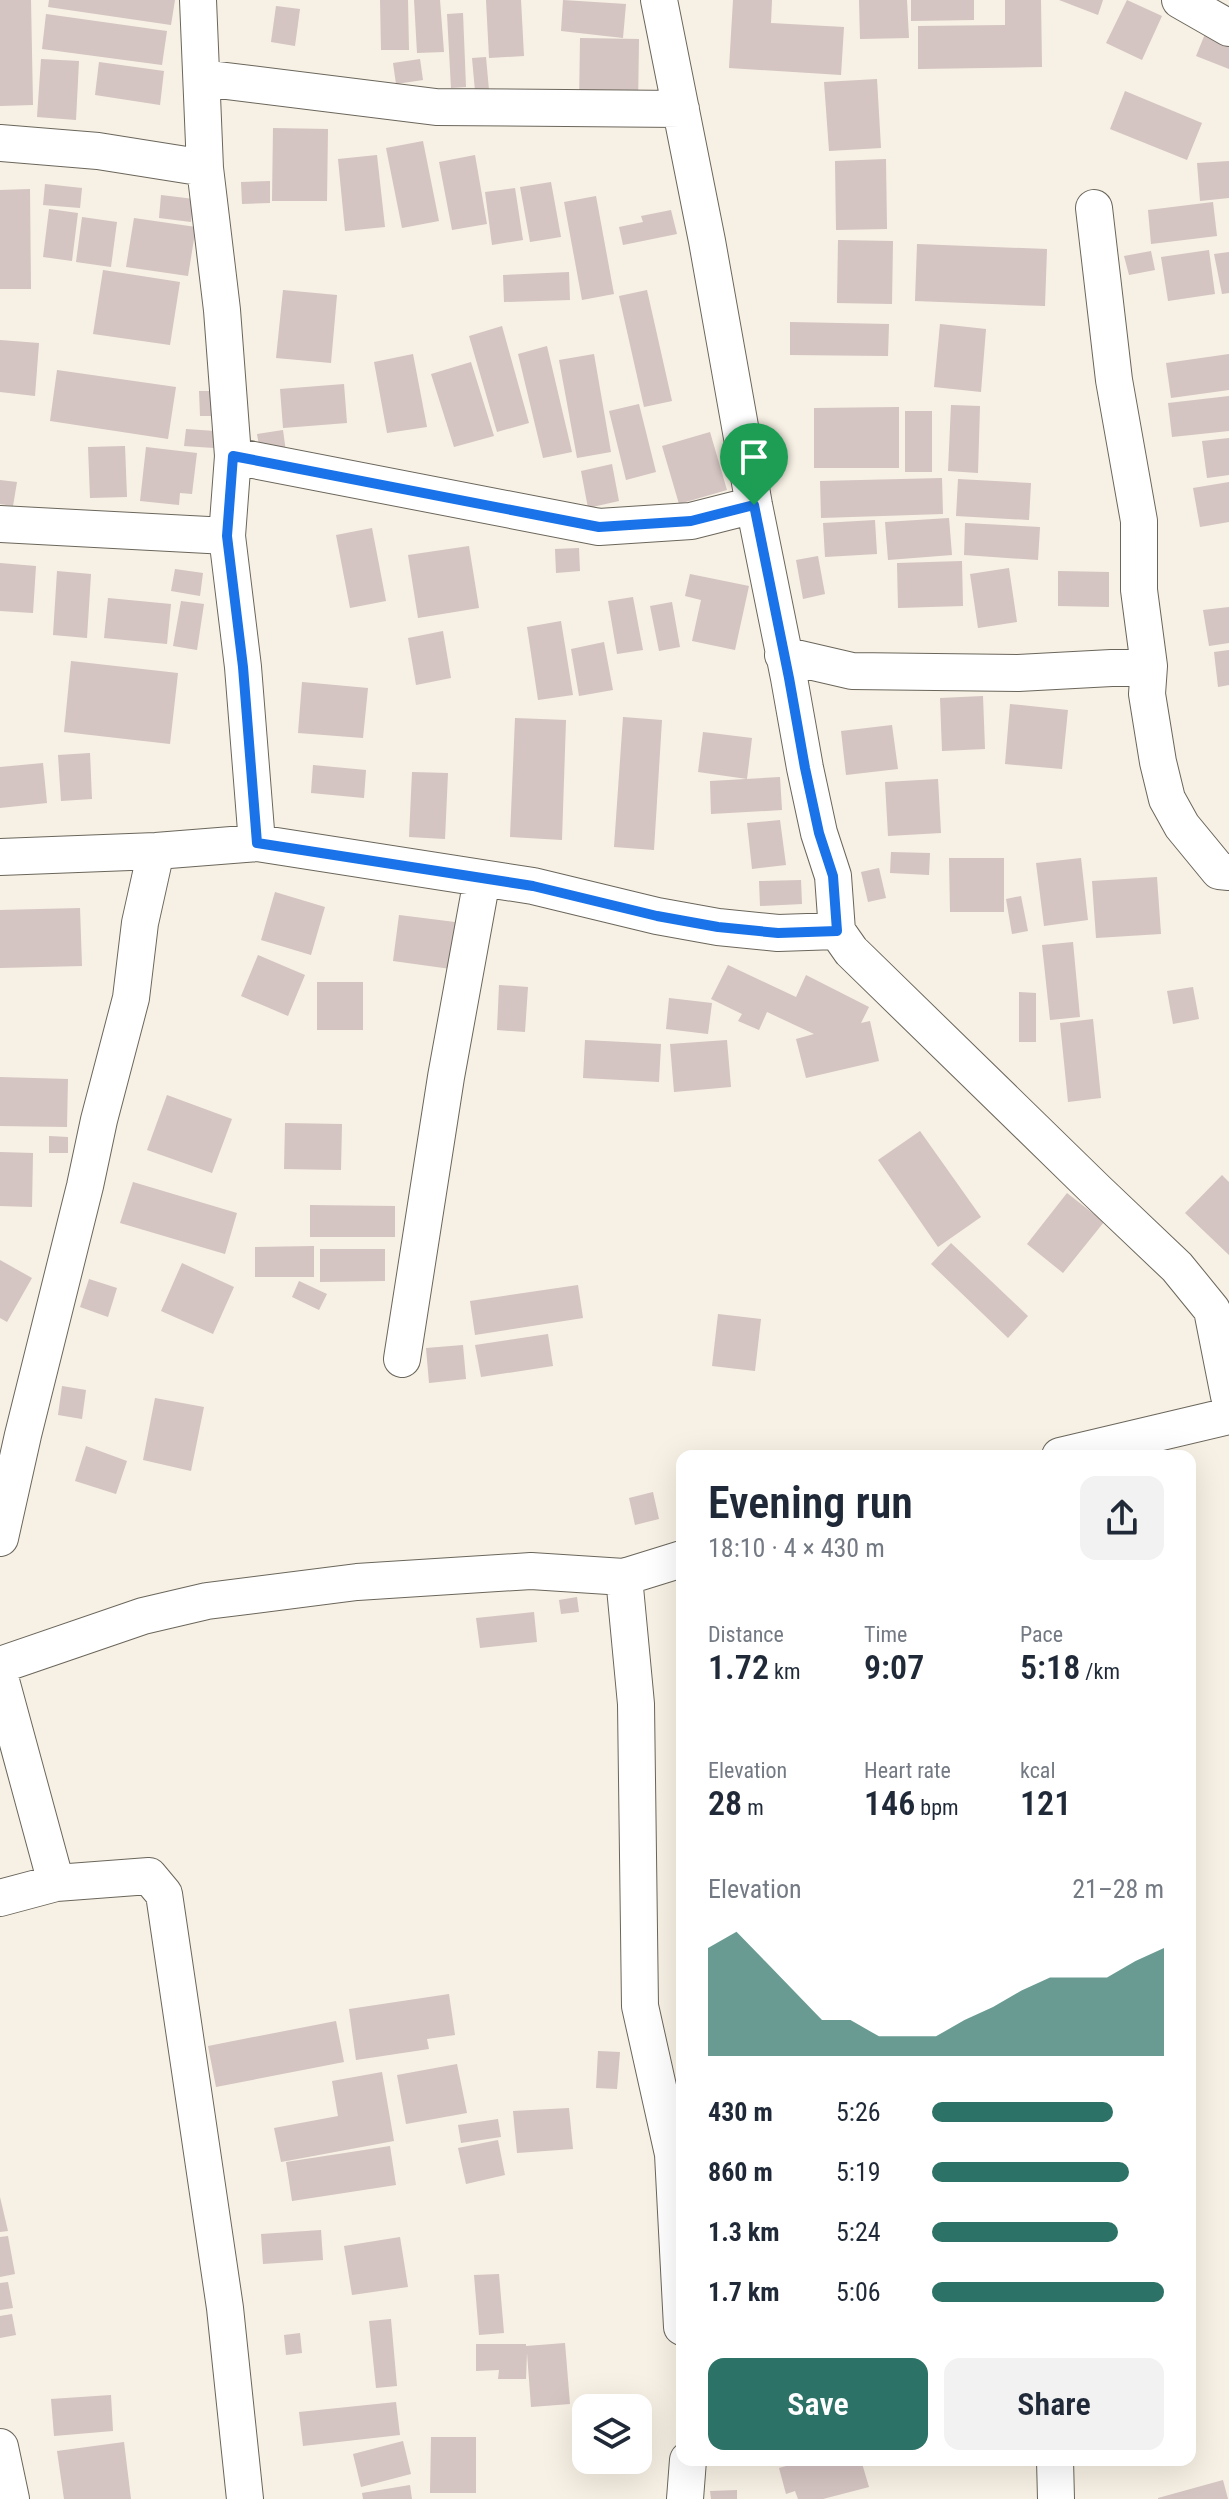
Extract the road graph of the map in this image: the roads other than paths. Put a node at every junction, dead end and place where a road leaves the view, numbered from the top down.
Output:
1 (198, 0) edge
2 (659, 0) edge
3 (1180, 0) edge
4 (1229, 28) edge
5 (202, 78) junction
6 (681, 109) junction
7 (0, 143) edge
8 (205, 168) junction
9 (1094, 208) dead end
10 (233, 456) junction
11 (754, 505) junction
12 (0, 524) edge
13 (227, 536) junction
14 (783, 655) junction
15 (1149, 666) junction
16 (257, 843) junction
17 (156, 851) junction
18 (0, 857) edge
19 (1229, 872) edge
20 (482, 879) junction
21 (837, 931) junction
22 (402, 1359) dead end
23 (1229, 1396) edge
24 (1229, 1416) edge
25 (1085, 1450) edge
26 (6, 1482) edge
27 (0, 1538) edge
28 (676, 1561) edge
29 (624, 1577) junction
30 (0, 1665) edge
31 (0, 1677) edge
32 (56, 1883) junction
33 (0, 1898) edge
34 (676, 2208) edge
35 (0, 2447) edge
36 (688, 2466) edge
37 (1055, 2466) edge
38 (11, 2499) edge
39 (245, 2499) edge
40 (685, 2499) edge
41 (1056, 2499) edge

1 - 5 street
2 - 6 street
3 - 4 street
5 - 6 street
5 - 8 street
6 - 11 street
7 - 8 street
8 - 10 street
9 - 15 street
10 - 11 street
10 - 13 street
11 - 14 street
12 - 13 street
13 - 16 street
14 - 15 street
14 - 21 street
15 - 19 street
16 - 17 street
16 - 20 street
17 - 18 street
17 - 26 street
20 - 21 street
20 - 22 street
21 - 23 street
24 - 25 street
26 - 27 street
28 - 29 street
29 - 30 street
29 - 34 street
31 - 32 street
32 - 33 street
32 - 39 street
35 - 38 street
36 - 40 street
37 - 41 street

